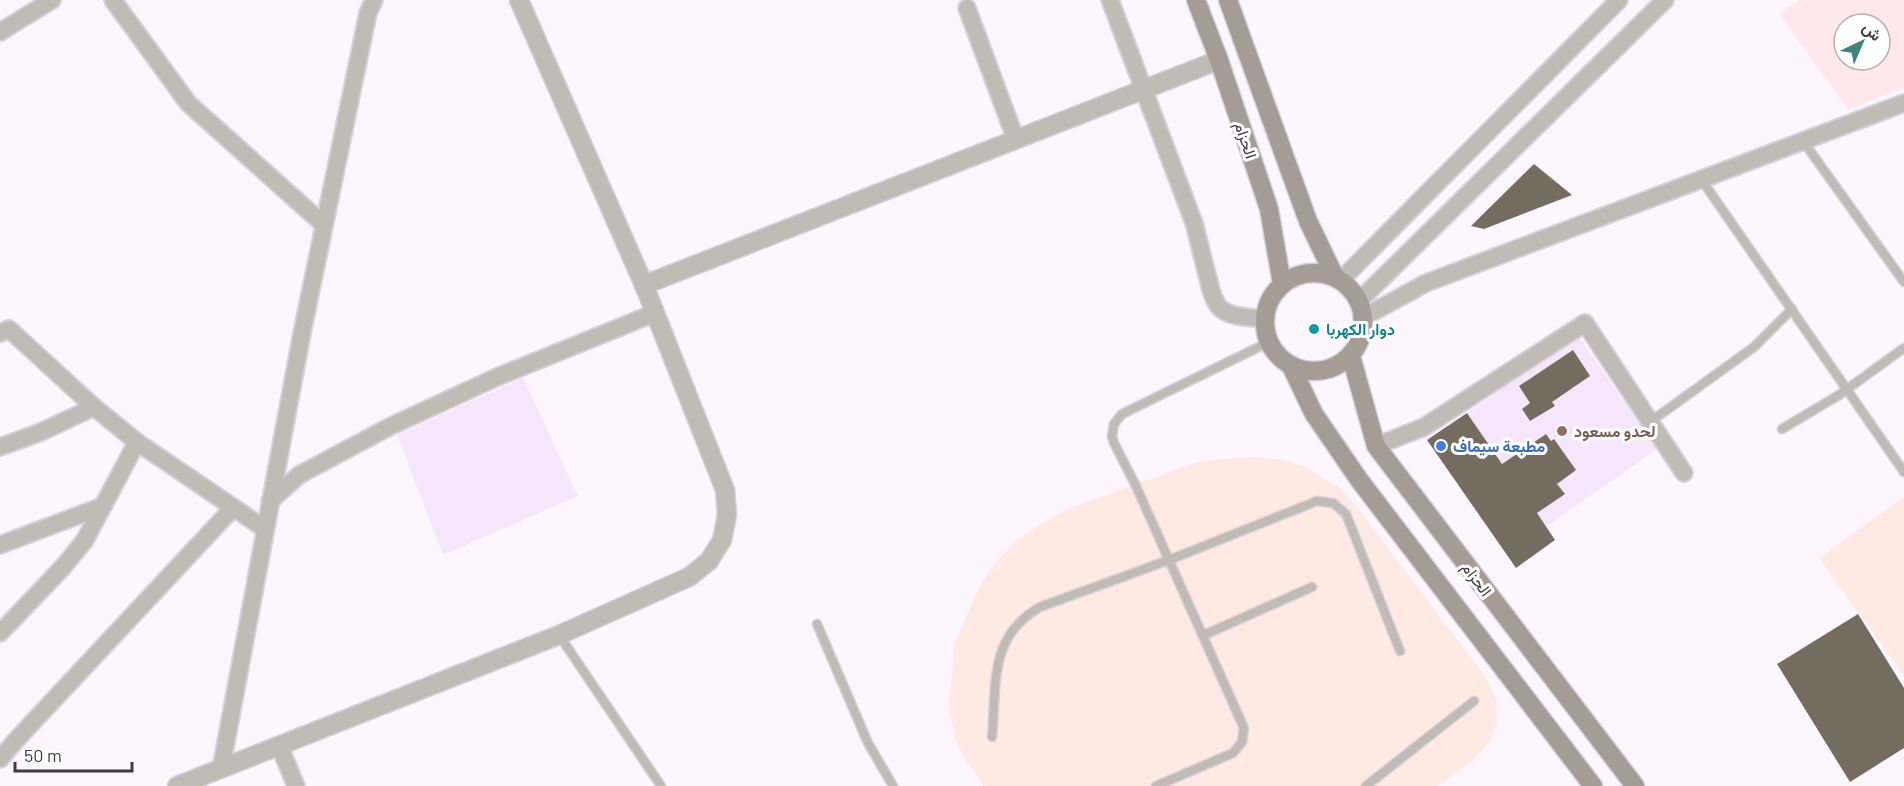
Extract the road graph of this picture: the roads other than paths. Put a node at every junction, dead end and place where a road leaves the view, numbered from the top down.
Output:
1 (52, 0) edge
2 (113, 0) edge
3 (519, 0) edge
4 (1110, 0) edge
5 (1196, 0) edge
6 (1228, 0) edge
7 (1619, 0) edge
8 (1665, 0) edge
9 (372, 1) edge
10 (967, 8) dead end
11 (0, 32) edge
12 (1240, 32) junction
13 (1215, 52) junction
14 (1144, 90) junction
15 (1903, 105) edge
16 (1016, 140) junction
17 (1803, 141) junction
18 (1701, 179) junction
19 (323, 224) junction
20 (1338, 278) junction
21 (1904, 282) edge
22 (1282, 284) junction
23 (644, 285) junction
24 (1362, 309) junction
25 (1792, 309) junction
26 (655, 313) junction
27 (1264, 319) junction
28 (0, 333) edge
29 (1269, 342) junction
30 (1904, 348) edge
31 (1351, 356) junction
32 (1291, 366) junction
33 (1848, 388) junction
34 (94, 407) junction
35 (1650, 422) junction
36 (1782, 429) dead end
37 (137, 442) junction
38 (1376, 446) junction
39 (0, 447) edge
40 (1904, 472) edge
41 (1684, 473) dead end
42 (270, 501) junction
43 (103, 506) junction
44 (233, 508) junction
45 (265, 529) junction
46 (0, 545) edge
47 (1169, 560) junction
48 (1312, 587) dead end
49 (817, 624) dead end
50 (0, 633) edge
51 (559, 635) junction
52 (1203, 635) junction
53 (1400, 651) dead end
54 (1474, 701) dead end
55 (992, 737) dead end
56 (280, 747) junction
57 (0, 759) edge
58 (221, 769) junction
59 (177, 786) edge
60 (296, 786) edge
61 (662, 786) edge
62 (893, 786) edge
63 (1156, 786) edge
64 (1366, 786) edge
65 (1593, 786) edge
66 (1635, 786) edge

1 - 11 street
2 - 19 street
3 - 23 street
4 - 14 street
5 - 13 main road, الحزام
6 - 12 main road, الحزام
7 - 20 street
8 - 24 street
9 - 19 street
10 - 16 street
12 - 13 main road
12 - 20 main road, الحزام
13 - 14 street
13 - 22 main road, الحزام
14 - 16 street
14 - 27 street
15 - 17 street
16 - 23 street
17 - 18 street
17 - 21 lane
18 - 24 street
18 - 25 lane
19 - 42 street
20 - 22 main road
20 - 24 main road
22 - 27 main road
23 - 26 street
24 - 31 main road
25 - 33 lane
25 - 35 lane
26 - 42 street
26 - 51 street
27 - 29 main road
28 - 34 street
29 - 32 main road
29 - 47 lane
30 - 33 lane
31 - 32 main road
31 - 38 main road, الحزام
32 - 65 main road
33 - 36 lane
33 - 40 lane
34 - 37 street
34 - 39 street
35 - 38 street
35 - 41 street
37 - 43 street
37 - 44 street
38 - 66 main road, الحزام
42 - 45 street
43 - 46 street
43 - 50 street
44 - 45 street
44 - 57 street
45 - 58 street
47 - 52 lane
47 - 53 lane
47 - 55 lane
48 - 52 lane
49 - 62 lane
51 - 56 street
51 - 61 lane
52 - 63 lane
54 - 64 lane
56 - 58 street
56 - 60 street
58 - 59 street

